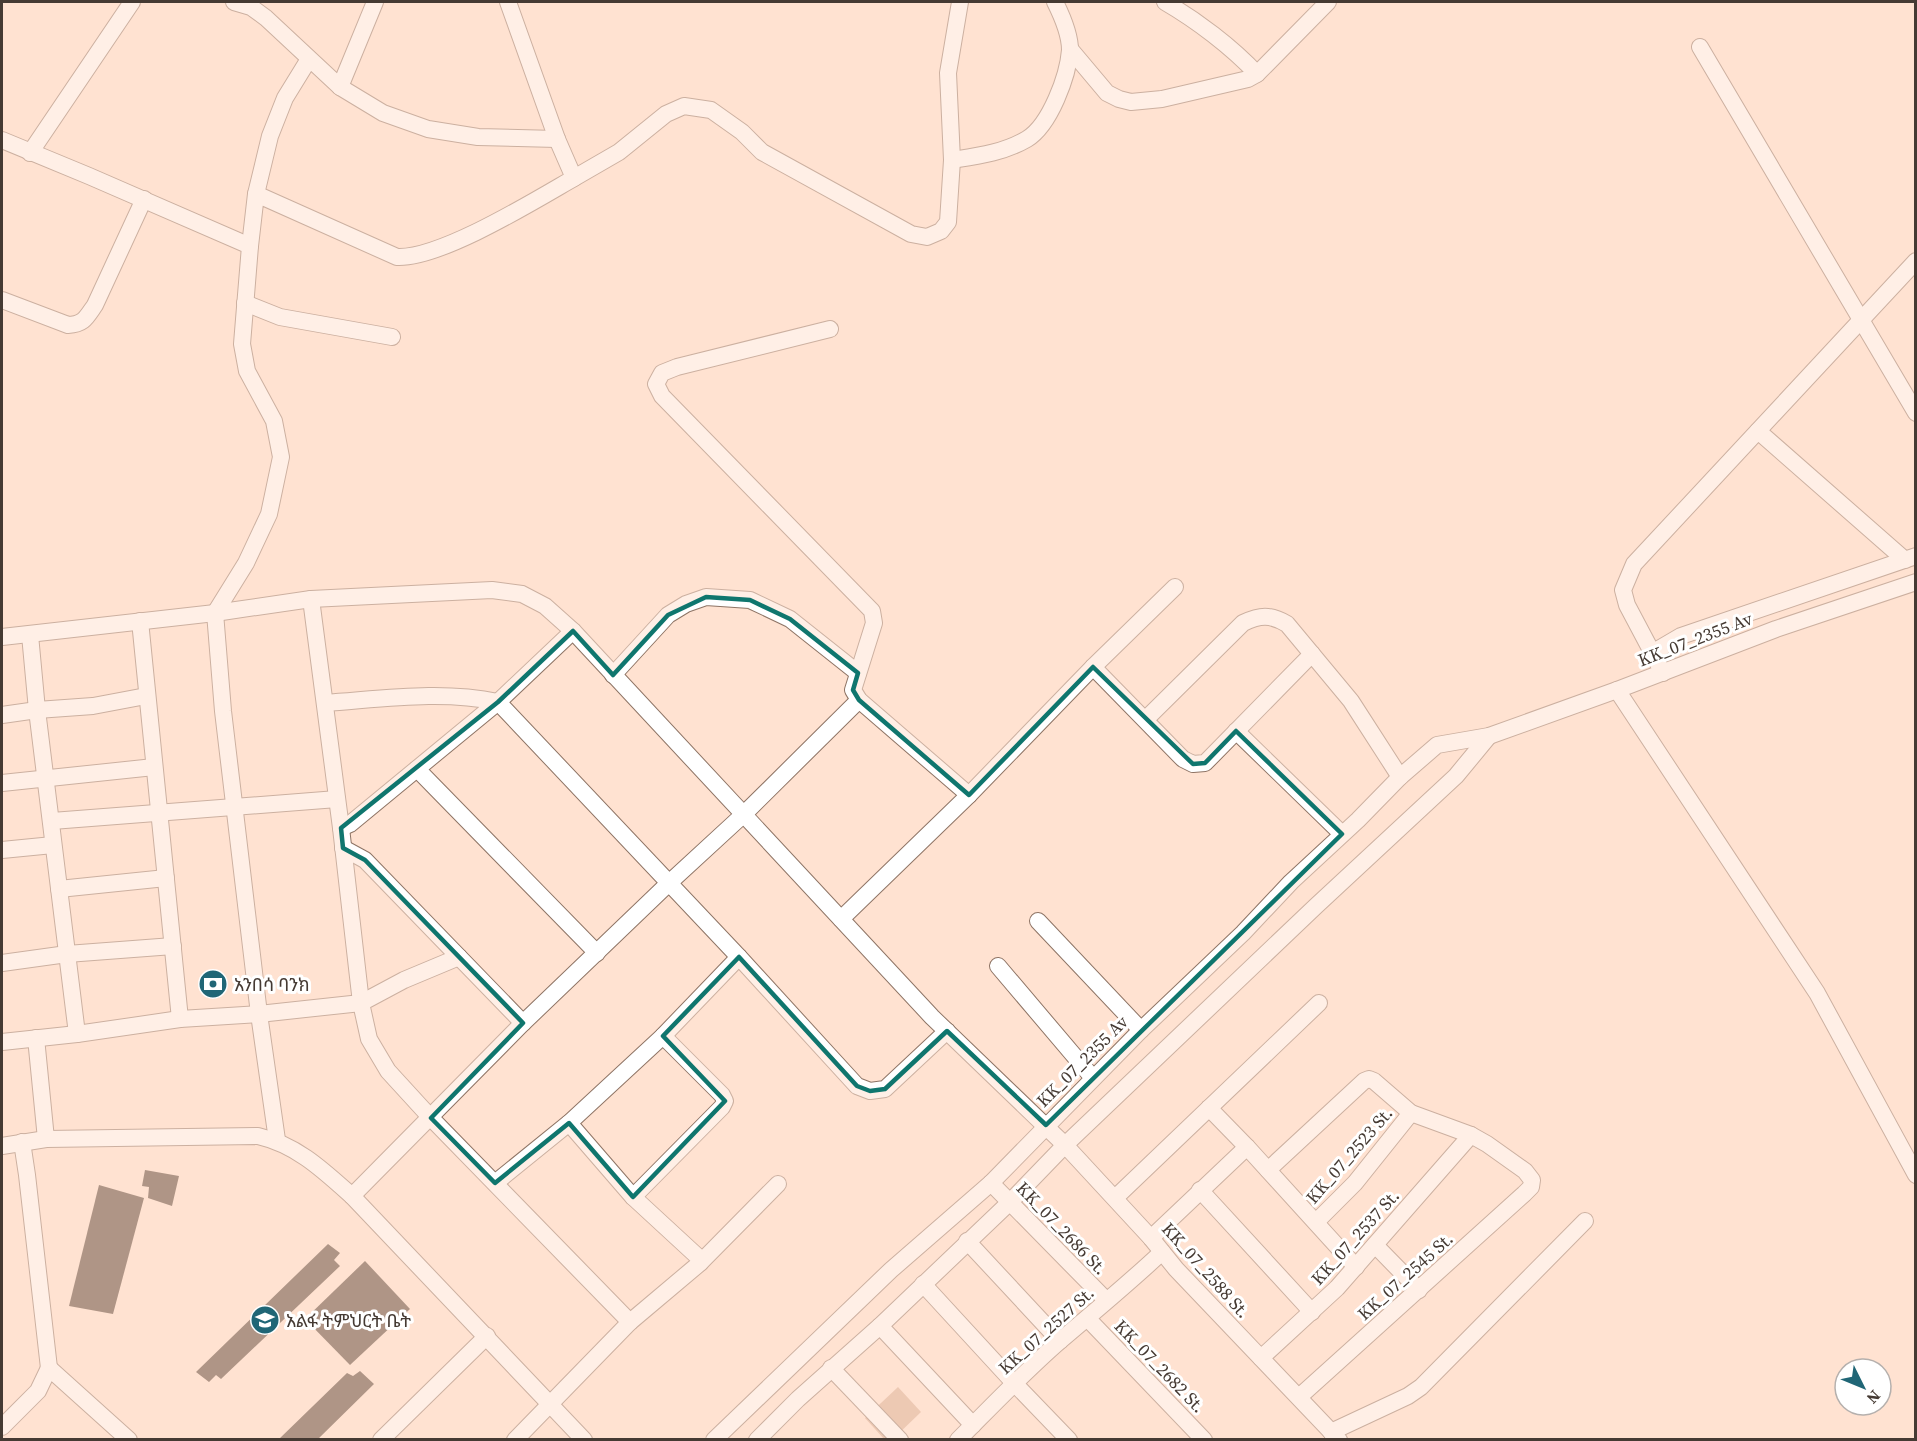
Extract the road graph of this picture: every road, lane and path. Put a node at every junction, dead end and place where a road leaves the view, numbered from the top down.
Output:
1 (132, 2) edge
2 (234, 2) edge
3 (375, 2) edge
4 (508, 2) edge
5 (960, 2) edge
6 (1055, 2) edge
7 (1165, 2) edge
8 (1328, 2) edge
9 (252, 4) edge
10 (1700, 46) dead end
11 (1070, 49) junction
12 (309, 59) junction
13 (1257, 74) junction
14 (340, 87) junction
15 (557, 139) junction
16 (2, 140) edge
17 (30, 153) junction
18 (952, 160) junction
19 (574, 178) junction
20 (256, 194) junction
21 (144, 199) junction
22 (250, 246) junction
23 (1916, 261) edge
24 (2, 300) edge
25 (245, 303) junction
26 (1861, 320) junction
27 (830, 329) dead end
28 (392, 337) dead end
29 (1916, 413) edge
30 (1758, 431) junction
31 (1910, 558) edge
32 (1916, 582) edge
33 (1175, 586) dead end
34 (311, 599) junction
35 (214, 613) junction
36 (140, 621) junction
37 (573, 631) junction
38 (30, 635) junction
39 (2, 637) edge
40 (1652, 653) junction
41 (1312, 654) junction
42 (1093, 667) junction
43 (858, 673) junction
44 (1663, 673) junction
45 (613, 675) junction
46 (1617, 690) junction
47 (146, 696) junction
48 (860, 700) junction
49 (498, 702) junction
50 (325, 703) junction
51 (37, 710) junction
52 (2, 715) edge
53 (1146, 719) junction
54 (1236, 731) junction
55 (1489, 736) junction
56 (154, 767) junction
57 (417, 769) junction
58 (1400, 777) junction
59 (47, 779) junction
60 (2, 783) edge
61 (969, 795) junction
62 (337, 799) junction
63 (235, 806) junction
64 (159, 813) junction
65 (744, 814) junction
66 (51, 821) junction
67 (341, 828) junction
68 (1342, 834) junction
69 (53, 845) junction
70 (343, 848) junction
71 (2, 850) edge
72 (166, 878) junction
73 (669, 883) junction
74 (59, 889) junction
75 (841, 919) junction
76 (1038, 921) dead end
77 (174, 946) junction
78 (597, 953) junction
79 (67, 954) junction
80 (459, 957) junction
81 (739, 957) junction
82 (2, 963) edge
83 (998, 966) dead end
84 (361, 1003) junction
85 (1319, 1003) dead end
86 (259, 1014) junction
87 (180, 1019) junction
88 (523, 1023) junction
89 (1141, 1030) junction
90 (947, 1031) junction
91 (77, 1034) junction
92 (663, 1036) junction
93 (36, 1038) junction
94 (2, 1042) edge
95 (1093, 1078) junction
96 (1209, 1108) junction
97 (1411, 1113) junction
98 (430, 1118) junction
99 (569, 1123) junction
100 (1046, 1125) junction
101 (1471, 1135) junction
102 (46, 1139) junction
103 (277, 1140) junction
104 (22, 1142) junction
105 (1065, 1145) junction
106 (2, 1146) edge
107 (1246, 1147) junction
108 (1268, 1170) junction
109 (1916, 1175) edge
110 (495, 1183) junction
111 (991, 1183) junction
112 (778, 1184) dead end
113 (1200, 1190) junction
114 (352, 1196) junction
115 (633, 1197) junction
116 (1114, 1198) junction
117 (1010, 1202) junction
118 (1585, 1221) dead end
119 (1316, 1222) junction
120 (1151, 1238) junction
121 (968, 1241) junction
122 (1375, 1245) junction
123 (1162, 1252) junction
124 (700, 1263) junction
125 (1356, 1267) junction
126 (923, 1284) junction
127 (1419, 1290) junction
128 (1106, 1300) junction
129 (1312, 1312) junction
130 (1088, 1319) junction
131 (630, 1322) junction
132 (880, 1326) junction
133 (487, 1336) junction
134 (1060, 1341) junction
135 (1261, 1358) junction
136 (49, 1368) junction
137 (831, 1368) junction
138 (1015, 1384) junction
139 (1299, 1397) junction
140 (550, 1405) junction
141 (973, 1425) junction
142 (2, 1427) edge
143 (1335, 1436) edge
144 (129, 1440) edge
145 (381, 1440) edge
146 (515, 1440) edge
147 (584, 1440) edge
148 (714, 1440) edge
149 (757, 1440) edge
150 (900, 1440) edge
151 (958, 1440) edge
152 (1069, 1440) edge
153 (1204, 1440) edge

1 - 17 street
2 - 9 street
3 - 14 street
4 - 15 street
5 - 18 street
6 - 11 street
7 - 13 street
8 - 13 street
9 - 12 street
10 - 26 street
11 - 13 street
11 - 18 street
12 - 14 street
12 - 20 street
14 - 15 street
15 - 19 street
16 - 17 street
17 - 21 street
18 - 19 street
19 - 20 street
20 - 22 street
21 - 22 street
21 - 24 street
22 - 25 street
23 - 26 street
25 - 28 street
25 - 35 street
26 - 29 street
26 - 30 street
27 - 43 street
30 - 31 street
30 - 40 street
31 - 40 street
32 - 44 street, KK_07_2355 Av
33 - 42 street
34 - 35 street, KK_07_2588 St.
34 - 37 street, KK_07_2588 St.
34 - 50 street
35 - 36 street, KK_07_2588 St.
35 - 63 street
36 - 38 street, KK_07_2588 St.
36 - 47 street
37 - 45 street, KK_07_2588 St.
37 - 49 street
38 - 39 street, KK_07_2588 St.
38 - 51 street
40 - 44 street
41 - 53 street
41 - 54 street
41 - 58 street
42 - 53 street
42 - 61 street
43 - 45 street
43 - 48 street
44 - 46 street, KK_07_2355 Av
45 - 65 street, KK_07_2588 St.
46 - 55 street, KK_07_2355 Av
46 - 109 street
47 - 51 street
47 - 56 street
48 - 61 street
48 - 65 street
49 - 50 street
49 - 57 street
49 - 73 street
50 - 62 street
51 - 52 street
51 - 59 street
53 - 54 street
54 - 68 street
55 - 58 street, KK_07_2355 Av
55 - 105 street
56 - 59 street
56 - 64 street
57 - 67 street
57 - 78 street
58 - 68 street, KK_07_2355 Av
59 - 60 street
59 - 66 street
61 - 75 street
62 - 63 street
62 - 67 street
63 - 64 street
63 - 86 street
64 - 66 street
64 - 72 street
65 - 73 street
65 - 75 street, KK_07_2588 St.
66 - 69 street
67 - 70 street
68 - 89 street, KK_07_2355 Av
69 - 71 street
69 - 74 street
70 - 80 street
70 - 84 street
72 - 74 street
72 - 77 street
73 - 78 street
73 - 81 street
74 - 79 street
75 - 90 street, KK_07_2588 St.
76 - 89 street
77 - 79 street
77 - 87 street
78 - 88 street
79 - 82 street
79 - 91 street
80 - 84 street
80 - 88 street
81 - 90 street
81 - 92 street
83 - 95 street
84 - 86 street
84 - 98 street
85 - 96 street
86 - 87 street
86 - 103 street
87 - 91 street
88 - 98 street
89 - 95 street, KK_07_2355 Av
90 - 100 street, KK_07_2588 St.
91 - 93 street
92 - 99 street
92 - 115 street
93 - 94 street
93 - 102 street
95 - 100 street, KK_07_2355 Av
96 - 107 street
96 - 116 street
97 - 101 street
97 - 108 street
97 - 119 street, KK_07_2523 St.
98 - 110 street
98 - 114 street
99 - 110 street
99 - 115 street
100 - 105 street, KK_07_2588 St.
100 - 111 street, KK_07_2355 Av
101 - 122 street, KK_07_2537 St.
101 - 127 street, KK_07_2545 St.
102 - 103 street
102 - 104 street
103 - 114 street
104 - 106 street
104 - 136 street
105 - 116 street, KK_07_2588 St.
105 - 117 street
107 - 108 street
107 - 113 street
108 - 119 street
110 - 131 street
111 - 117 street, KK_07_2686 St.
111 - 148 street, KK_07_2355 Av
112 - 124 street
113 - 120 street
113 - 129 street
114 - 133 street
115 - 124 street
116 - 120 street, KK_07_2588 St.
117 - 121 street
117 - 128 street, KK_07_2686 St.
118 - 143 street
119 - 125 street
120 - 123 street, KK_07_2588 St.
121 - 126 street
121 - 134 street
122 - 125 street, KK_07_2537 St.
122 - 127 street
123 - 128 street, KK_07_2527 St.
123 - 135 street, KK_07_2588 St.
124 - 131 street
125 - 129 street, KK_07_2537 St.
126 - 132 street
126 - 138 street
127 - 139 street, KK_07_2545 St.
128 - 130 street, KK_07_2527 St.
129 - 135 street, KK_07_2537 St.
130 - 134 street, KK_07_2527 St.
130 - 153 street, KK_07_2682 St.
131 - 140 street
132 - 137 street
132 - 141 street
133 - 140 street
133 - 145 street
134 - 138 street, KK_07_2527 St.
135 - 139 street, KK_07_2588 St.
136 - 142 street
136 - 144 street
137 - 149 street
137 - 150 street
138 - 141 street, KK_07_2527 St.
138 - 152 street
139 - 143 street, KK_07_2588 St.
140 - 146 street
140 - 147 street
141 - 151 street, KK_07_2527 St.

